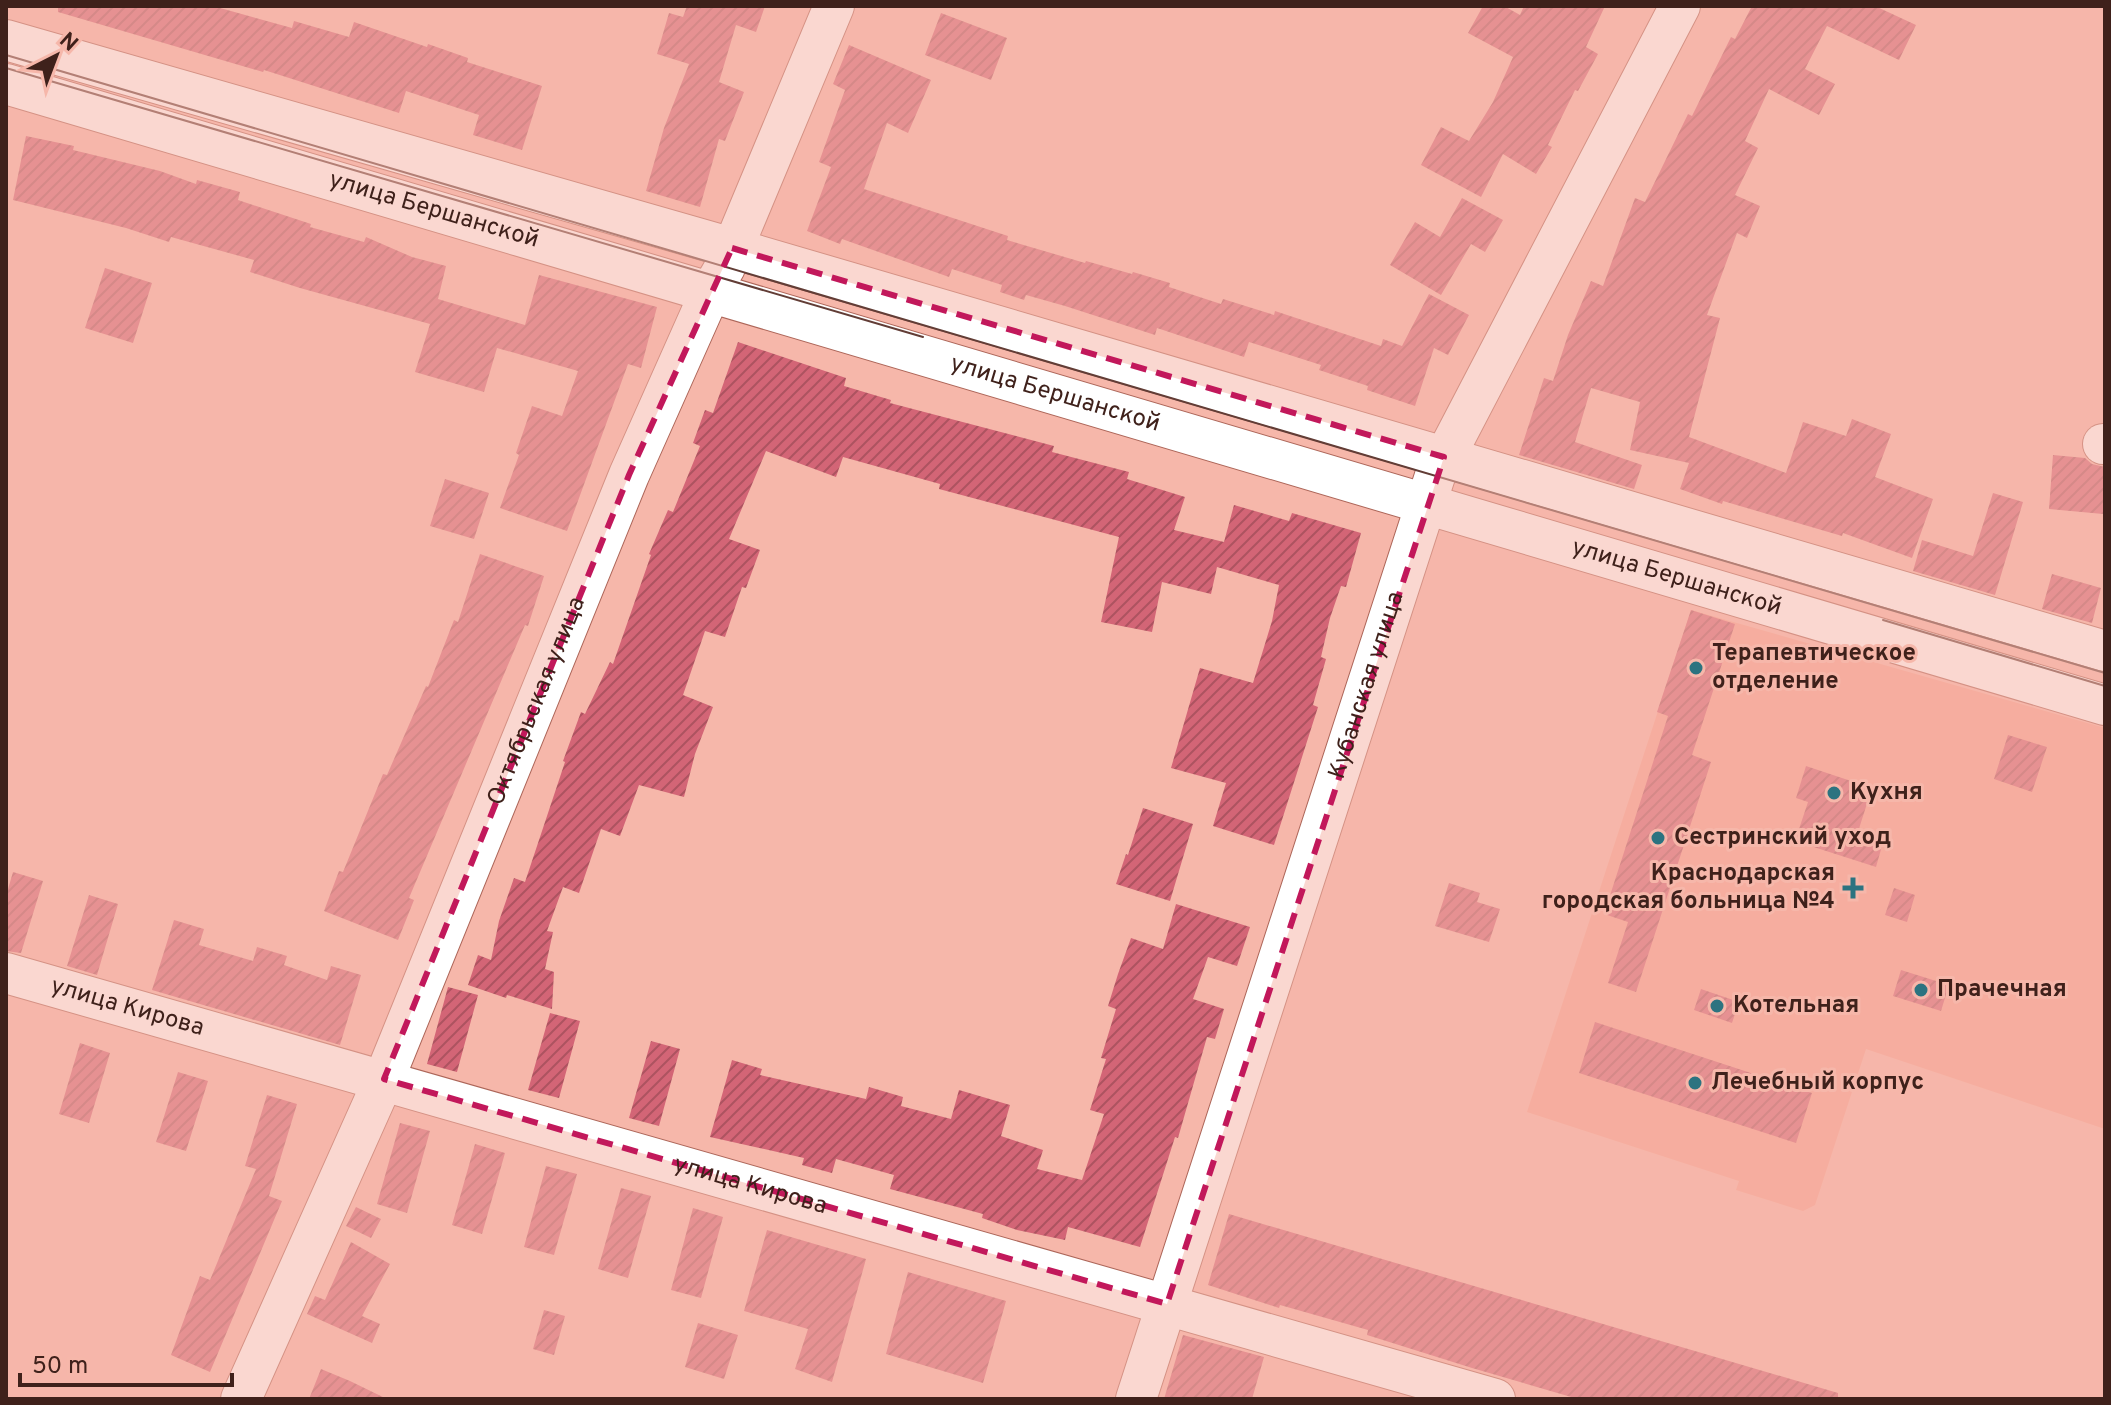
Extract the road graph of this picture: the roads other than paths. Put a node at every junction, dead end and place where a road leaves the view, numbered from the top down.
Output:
1 (834, 6) edge
2 (1680, 6) edge
3 (6, 40) edge
4 (6, 84) edge
5 (732, 248) junction
6 (710, 293) junction
7 (1444, 457) junction
8 (1425, 503) junction
9 (2105, 651) edge
10 (2105, 705) edge
11 (6, 973) edge
12 (384, 1079) junction
13 (1167, 1304) junction
14 (241, 1399) edge
15 (1136, 1399) edge
16 (1495, 1399) edge

1 - 5 street, Октябрьская улица
2 - 7 street, Кубанская улица
3 - 5 street, улица Бершанской
4 - 6 street, улица Бершанской
5 - 6 street, Октябрьская улица
5 - 7 street, улица Бершанской
6 - 8 street, улица Бершанской
6 - 12 street, Октябрьская улица
7 - 8 street, Кубанская улица
7 - 9 street, улица Бершанской
8 - 10 street, улица Бершанской
8 - 13 street, Кубанская улица
11 - 12 street, улица Кирова
12 - 13 street, улица Кирова
12 - 14 street, Октябрьская улица
13 - 15 street, Кубанская улица
13 - 16 street, улица Кирова

